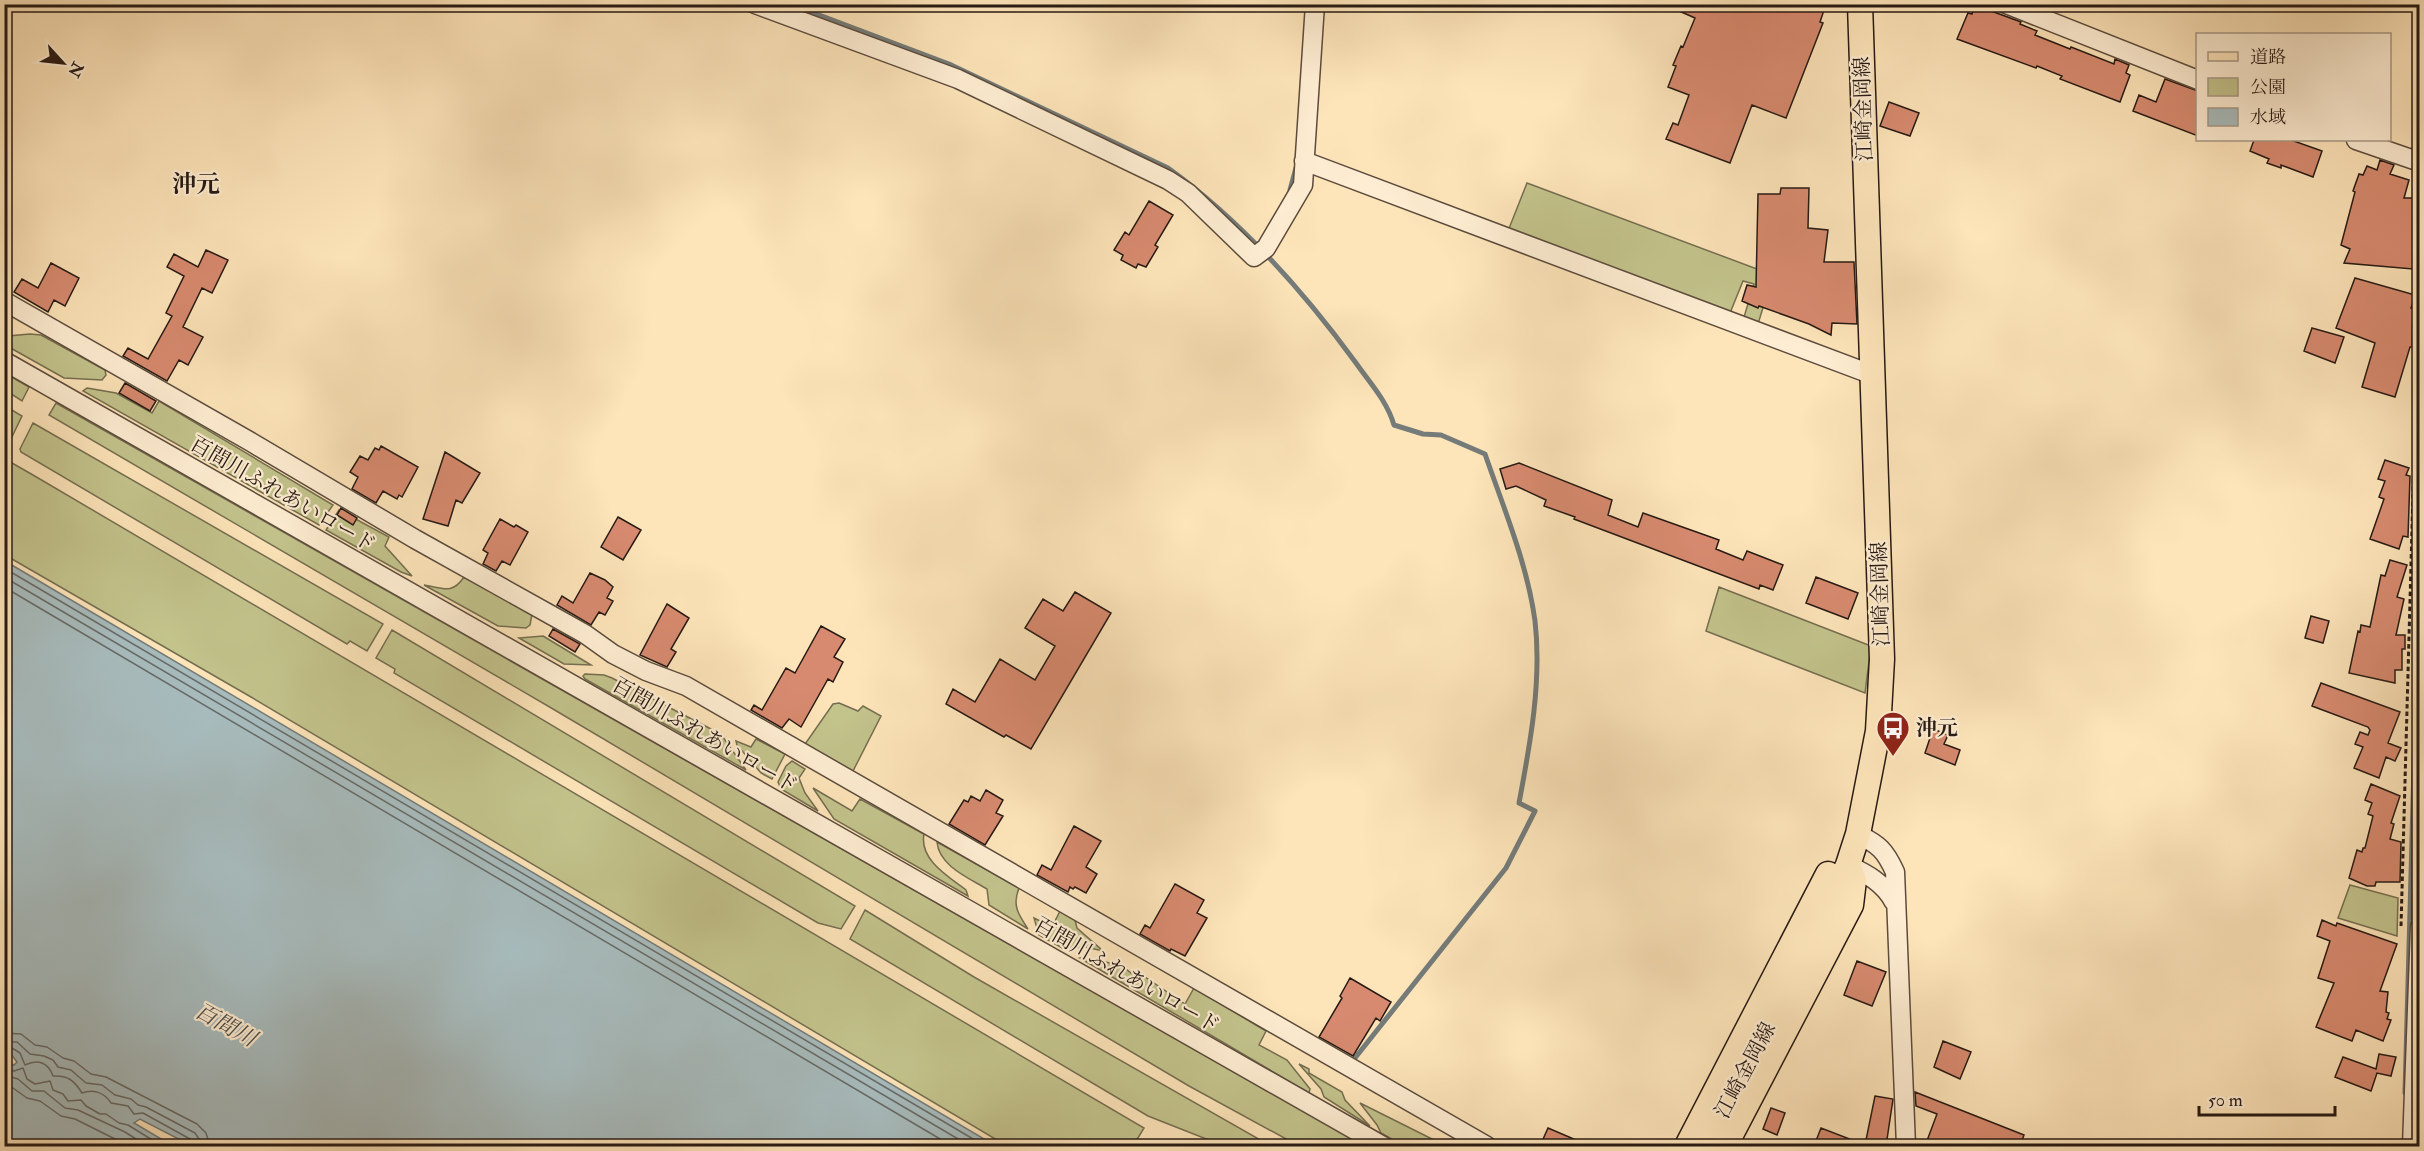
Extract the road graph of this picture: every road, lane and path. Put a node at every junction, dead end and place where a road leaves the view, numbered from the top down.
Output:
1 (755, 4) edge
2 (1315, 4) edge
3 (1860, 4) edge
4 (2006, 4) edge
5 (2196, 79) edge
6 (2359, 141) edge
7 (1304, 161) junction
8 (2420, 162) edge
9 (2420, 240) edge
10 (4, 301) edge
11 (4, 361) edge
12 (1873, 375) junction
13 (1858, 834) junction
14 (1848, 865) junction
15 (1894, 902) junction
16 (2420, 927) edge
17 (2401, 932) dead end
18 (2418, 1028) edge
19 (1383, 1146) edge
20 (1487, 1146) edge
21 (1687, 1146) edge
22 (1705, 1146) edge
23 (1725, 1146) edge
24 (1906, 1146) edge
25 (2412, 1146) edge

1 - 7 street
2 - 7 street
3 - 12 main road, 江崎金岡線
4 - 5 street
6 - 8 street
7 - 12 street
9 - 17 path
10 - 20 street
11 - 19 street, 百間川ふれあいロード
12 - 13 main road, 江崎金岡線
13 - 14 main road, 江崎金岡線
13 - 15 street
13 - 21 main road
14 - 15 street
14 - 22 main road, 江崎金岡線
14 - 23 main road
15 - 24 street
16 - 18 street
18 - 25 street

